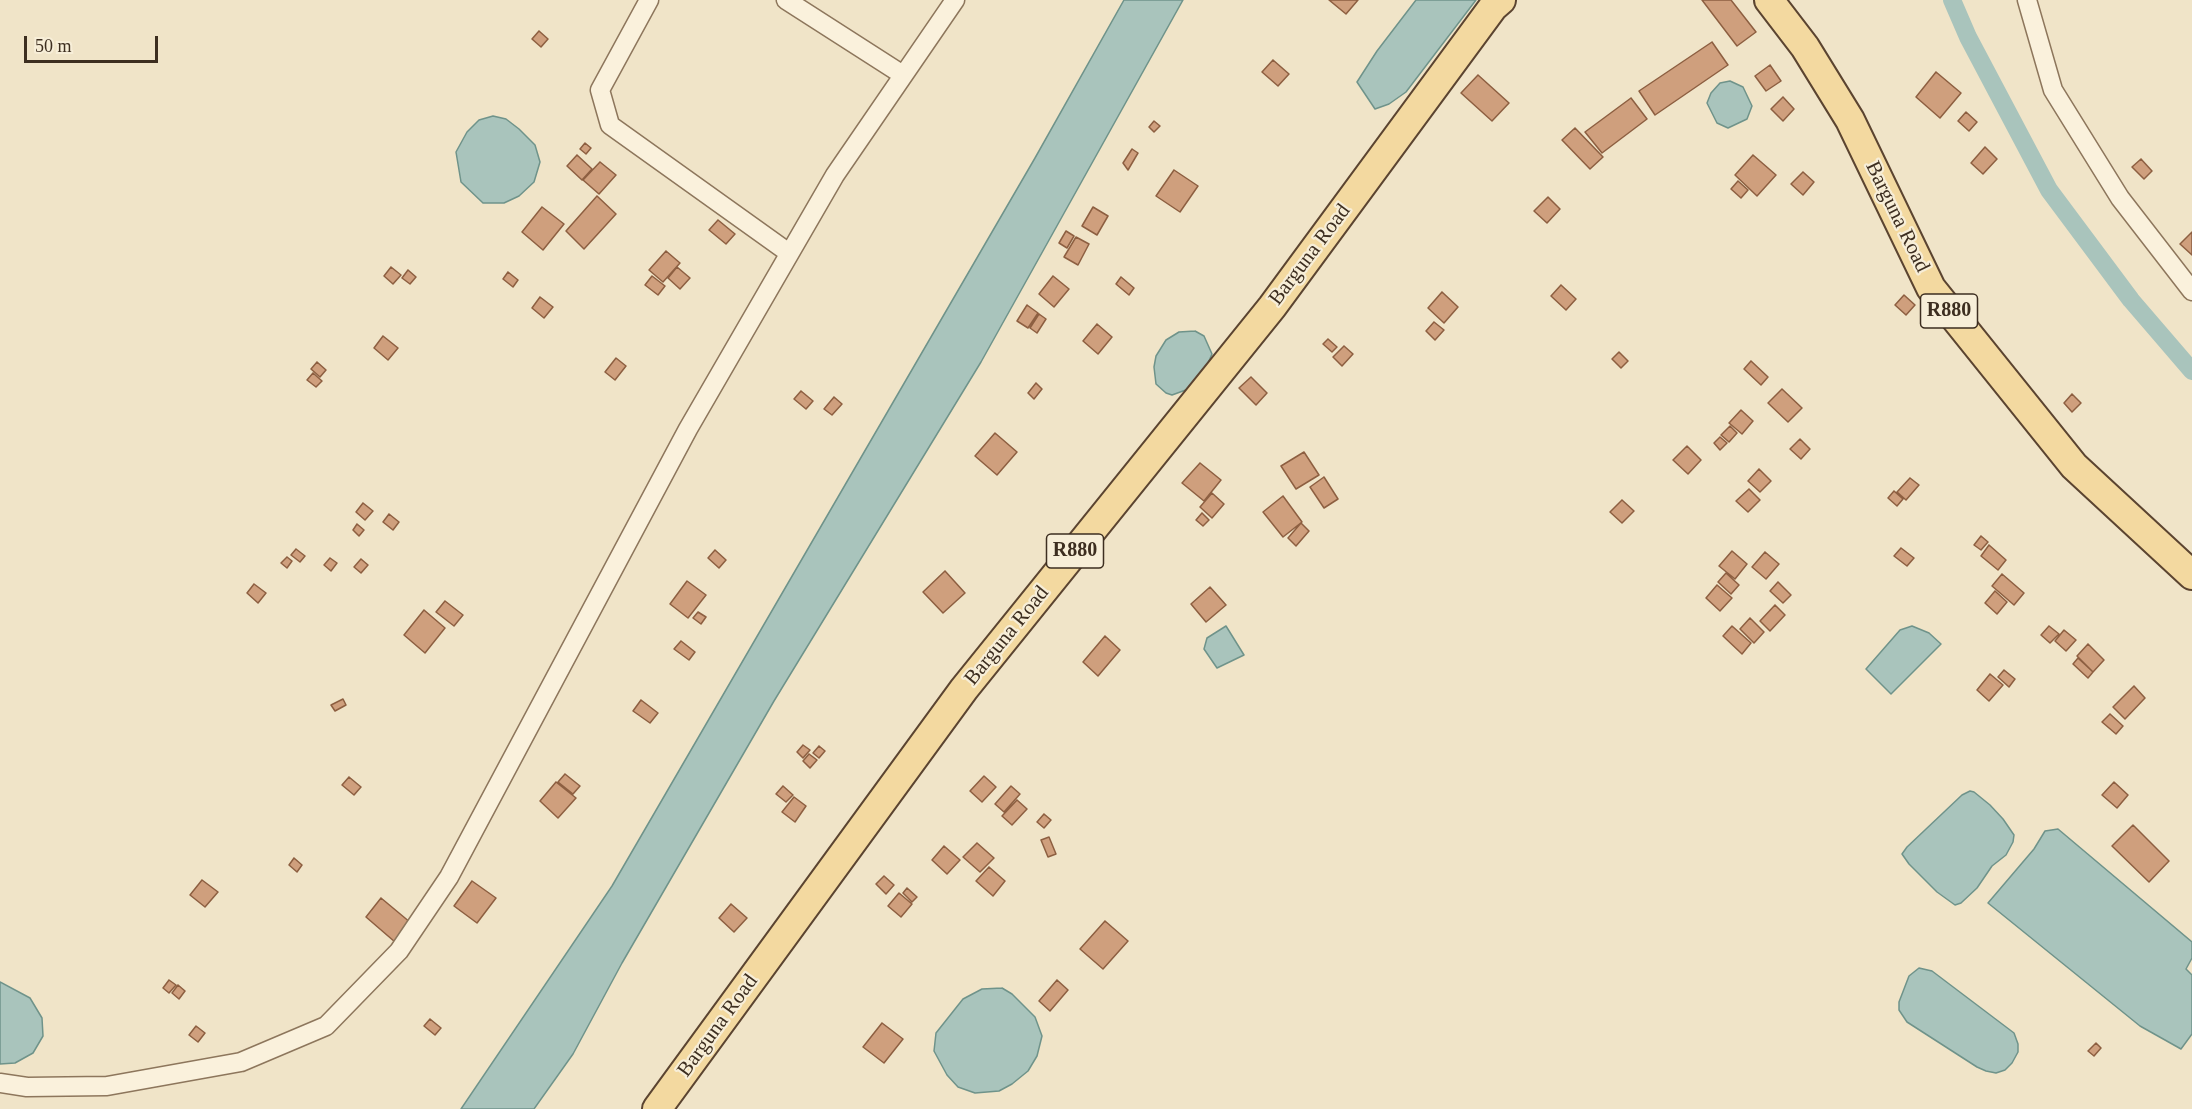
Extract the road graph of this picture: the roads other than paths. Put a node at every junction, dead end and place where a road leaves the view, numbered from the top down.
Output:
1 (649, 0) edge
2 (786, 0) edge
3 (955, 0) edge
4 (1501, 0) edge
5 (1769, 0) edge
6 (2027, 0) edge
7 (903, 75) junction
8 (789, 253) junction
9 (2192, 291) edge
10 (2192, 575) edge
11 (0, 1083) edge
12 (657, 1109) edge

1 - 8 street
2 - 7 street
3 - 7 street
4 - 12 main road, Barguna Road / R880
5 - 10 main road, Barguna Road / R880
6 - 9 street
7 - 8 street
8 - 11 street

